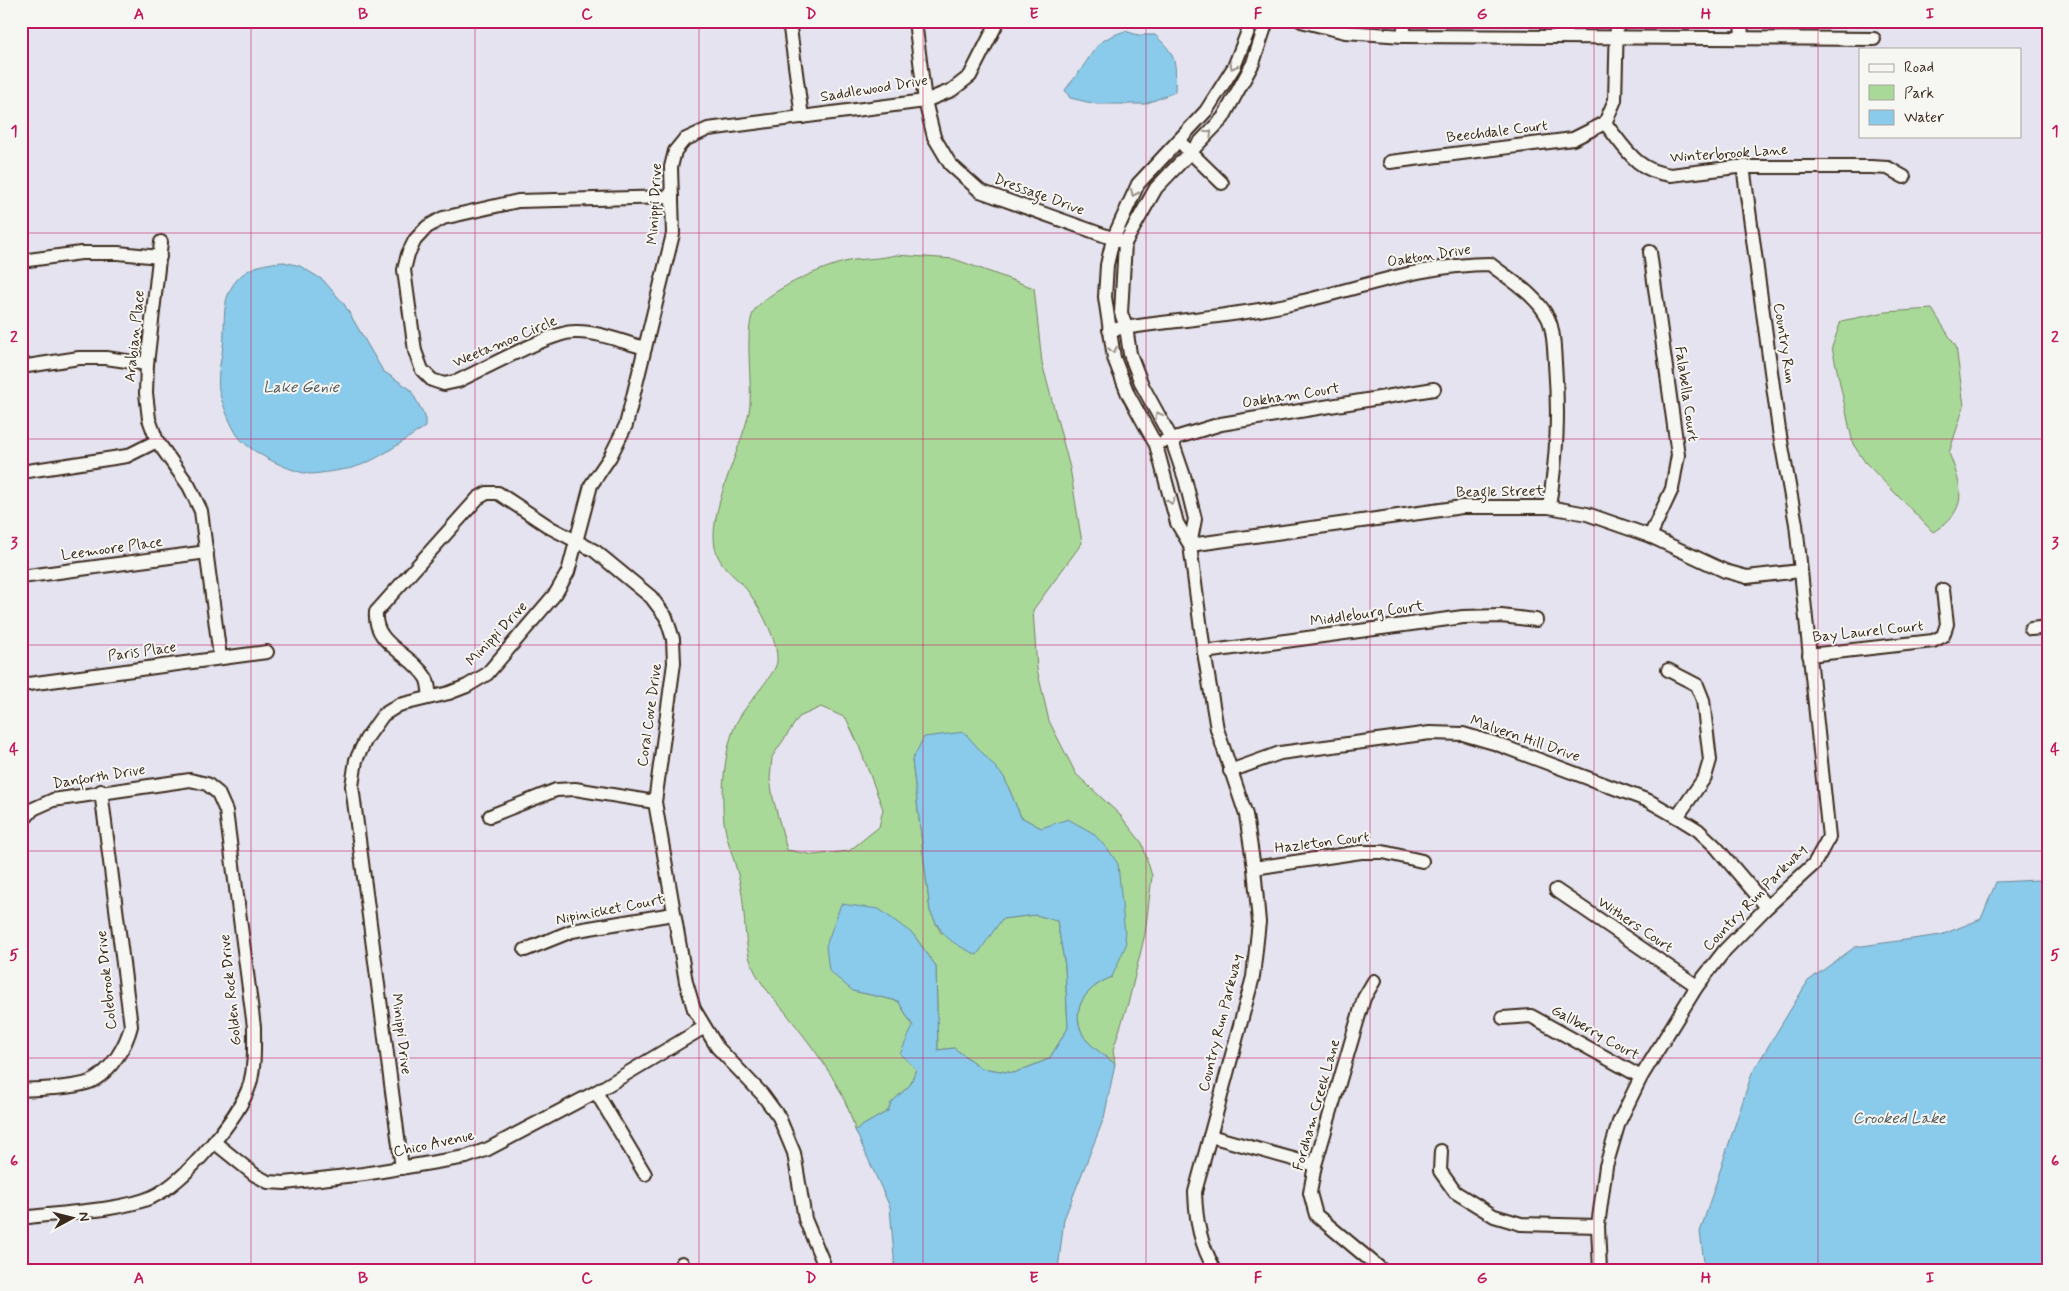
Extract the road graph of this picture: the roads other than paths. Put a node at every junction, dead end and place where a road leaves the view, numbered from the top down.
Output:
1 (790, 21) edge
2 (915, 21) edge
3 (998, 21) edge
4 (1252, 21) edge
5 (1267, 21) edge
6 (1301, 21) edge
7 (1404, 21) edge
8 (1617, 21) edge
9 (1741, 21) edge
10 (1403, 36) junction
11 (1618, 36) junction
12 (1742, 37) junction
13 (1874, 39) dead end
14 (925, 100) junction
15 (802, 117) junction
16 (746, 123) joint
17 (1606, 123) junction
18 (1179, 140) junction
19 (1190, 151) junction
20 (1390, 162) dead end
21 (1743, 166) junction
22 (1904, 177) dead end
23 (1222, 183) dead end
24 (672, 197) junction
25 (1119, 241) junction
26 (161, 242) dead end
27 (1650, 252) dead end
28 (160, 257) junction
29 (21, 261) edge
30 (1126, 327) junction
31 (1109, 330) junction
32 (645, 348) junction
33 (147, 364) junction
34 (21, 366) edge
35 (1434, 389) dead end
36 (1171, 438) junction
37 (157, 441) junction
38 (1156, 446) junction
39 (21, 472) edge
40 (1549, 507) junction
41 (1796, 524) joint
42 (1650, 536) junction
43 (578, 540) junction
44 (1190, 545) junction
45 (207, 552) junction
46 (1800, 571) junction
47 (21, 577) edge
48 (1943, 590) dead end
49 (1536, 620) dead end
50 (2048, 627) edge
51 (2031, 629) dead end
52 (266, 652) dead end
53 (1204, 652) junction
54 (1809, 655) junction
55 (220, 657) junction
56 (1668, 670) dead end
57 (21, 685) edge
58 (430, 698) junction
59 (1230, 771) junction
60 (190, 780) joint
61 (101, 791) junction
62 (655, 802) junction
63 (490, 816) dead end
64 (1678, 817) junction
65 (21, 823) edge
66 (1422, 861) dead end
67 (1254, 868) junction
68 (1556, 890) dead end
69 (1767, 907) junction
70 (673, 914) junction
71 (525, 950) dead end
72 (1374, 981) dead end
73 (1696, 986) junction
74 (1503, 1018) dead end
75 (703, 1028) junction
76 (1641, 1077) junction
77 (21, 1090) edge
78 (596, 1092) junction
79 (1210, 1136) junction
80 (214, 1142) junction
81 (1441, 1151) dead end
82 (1315, 1165) junction
83 (402, 1168) junction
84 (645, 1174) dead end
85 (21, 1218) edge
86 (1598, 1226) junction
87 (824, 1270) edge
88 (1215, 1270) edge
89 (1382, 1270) edge
90 (1600, 1270) edge

1 - 15 street
2 - 14 street, Dressage Drive
3 - 14 street, Saddlewood Drive
4 -> 18 street, Country Run Parkway
19 -> 5 street, Country Run Parkway
6 - 10 street
7 - 10 street
8 - 11 street
9 - 12 street
10 - 11 street
11 - 12 street
11 - 17 street
12 - 13 street
14 - 15 street, Saddlewood Drive
14 - 25 street, Dressage Drive
15 - 16 street, Saddlewood Drive
16 - 24 street, Minippi Drive
17 - 20 street, Beechdale Court
17 - 21 street, Winterbrook Lane
18 - 19 street
18 -> 25 street, Country Run Parkway
19 - 23 street
19 - 25 street, Country Run Parkway
21 - 22 street, Winterbrook Lane
21 - 41 street, Country Run
24 - 32 street, Minippi Drive
24 - 32 street, Weetamoo Circle
25 - 30 street, Country Run Parkway
25 - 31 street, Country Run Parkway
26 - 28 street, Arabian Place
27 - 42 street, Falabella Court
28 - 29 street
28 - 33 street, Arabian Place
30 - 31 street, Oakton Drive
36 -> 30 street, Country Run Parkway
30 - 40 street, Oakton Drive
31 -> 38 street, Country Run Parkway
32 - 43 street, Minippi Drive
33 - 34 street
33 - 37 street, Arabian Place
35 - 36 street, Oakham Court
36 - 38 street, Oakham Court
36 - 44 street, Country Run Parkway
37 - 39 street
37 - 45 street, Arabian Place
38 -> 44 street, Country Run Parkway
40 - 42 street, Beagle Street
40 - 44 street, Beagle Street
41 - 46 street, Country Run Parkway
42 - 46 street, Beagle Street
43 - 58 street, Minippi Drive
43 - 58 street, Coral Cove Drive
43 - 62 street, Coral Cove Drive
44 - 53 street, Country Run Parkway
45 - 47 street, Leemoore Place
45 - 55 street, Arabian Place
46 - 54 street, Country Run Parkway
48 - 54 street, Bay Laurel Court
49 - 53 street, Middleburg Court
50 - 51 street
52 - 55 street, Paris Place
53 - 59 street, Country Run Parkway
54 - 69 street, Country Run Parkway
55 - 57 street, Paris Place
56 - 64 street
58 - 83 street, Minippi Drive
59 - 64 street, Malvern Hill Drive
59 - 67 street, Country Run Parkway
60 - 61 street, Danforth Drive
60 - 80 street, Golden Rock Drive
61 - 65 street, Danforth Drive
61 - 77 street, Colebrook Drive
62 - 63 street
62 - 70 street, Coral Cove Drive
64 - 69 street, Malvern Hill Drive
66 - 67 street, Hazleton Court
67 - 79 street, Country Run Parkway
68 - 73 street, Withers Court
69 - 73 street, Country Run Parkway
70 - 71 street, Nipinicket Court
70 - 75 street, Coral Cove Drive
72 - 82 street, Fordham Creek Lane
73 - 76 street, Country Run Parkway
74 - 76 street, Gallberry Court
75 - 78 street, Chico Avenue
75 - 87 street, Coral Cove Drive
76 - 86 street, Country Run Parkway
78 - 83 street, Chico Avenue
78 - 84 street
79 - 82 street
79 - 88 street, Country Run Parkway
80 - 83 street, Chico Avenue
80 - 85 street, Golden Rock Drive
81 - 86 street
82 - 89 street, Fordham Creek Lane
86 - 90 street, Country Run Parkway

